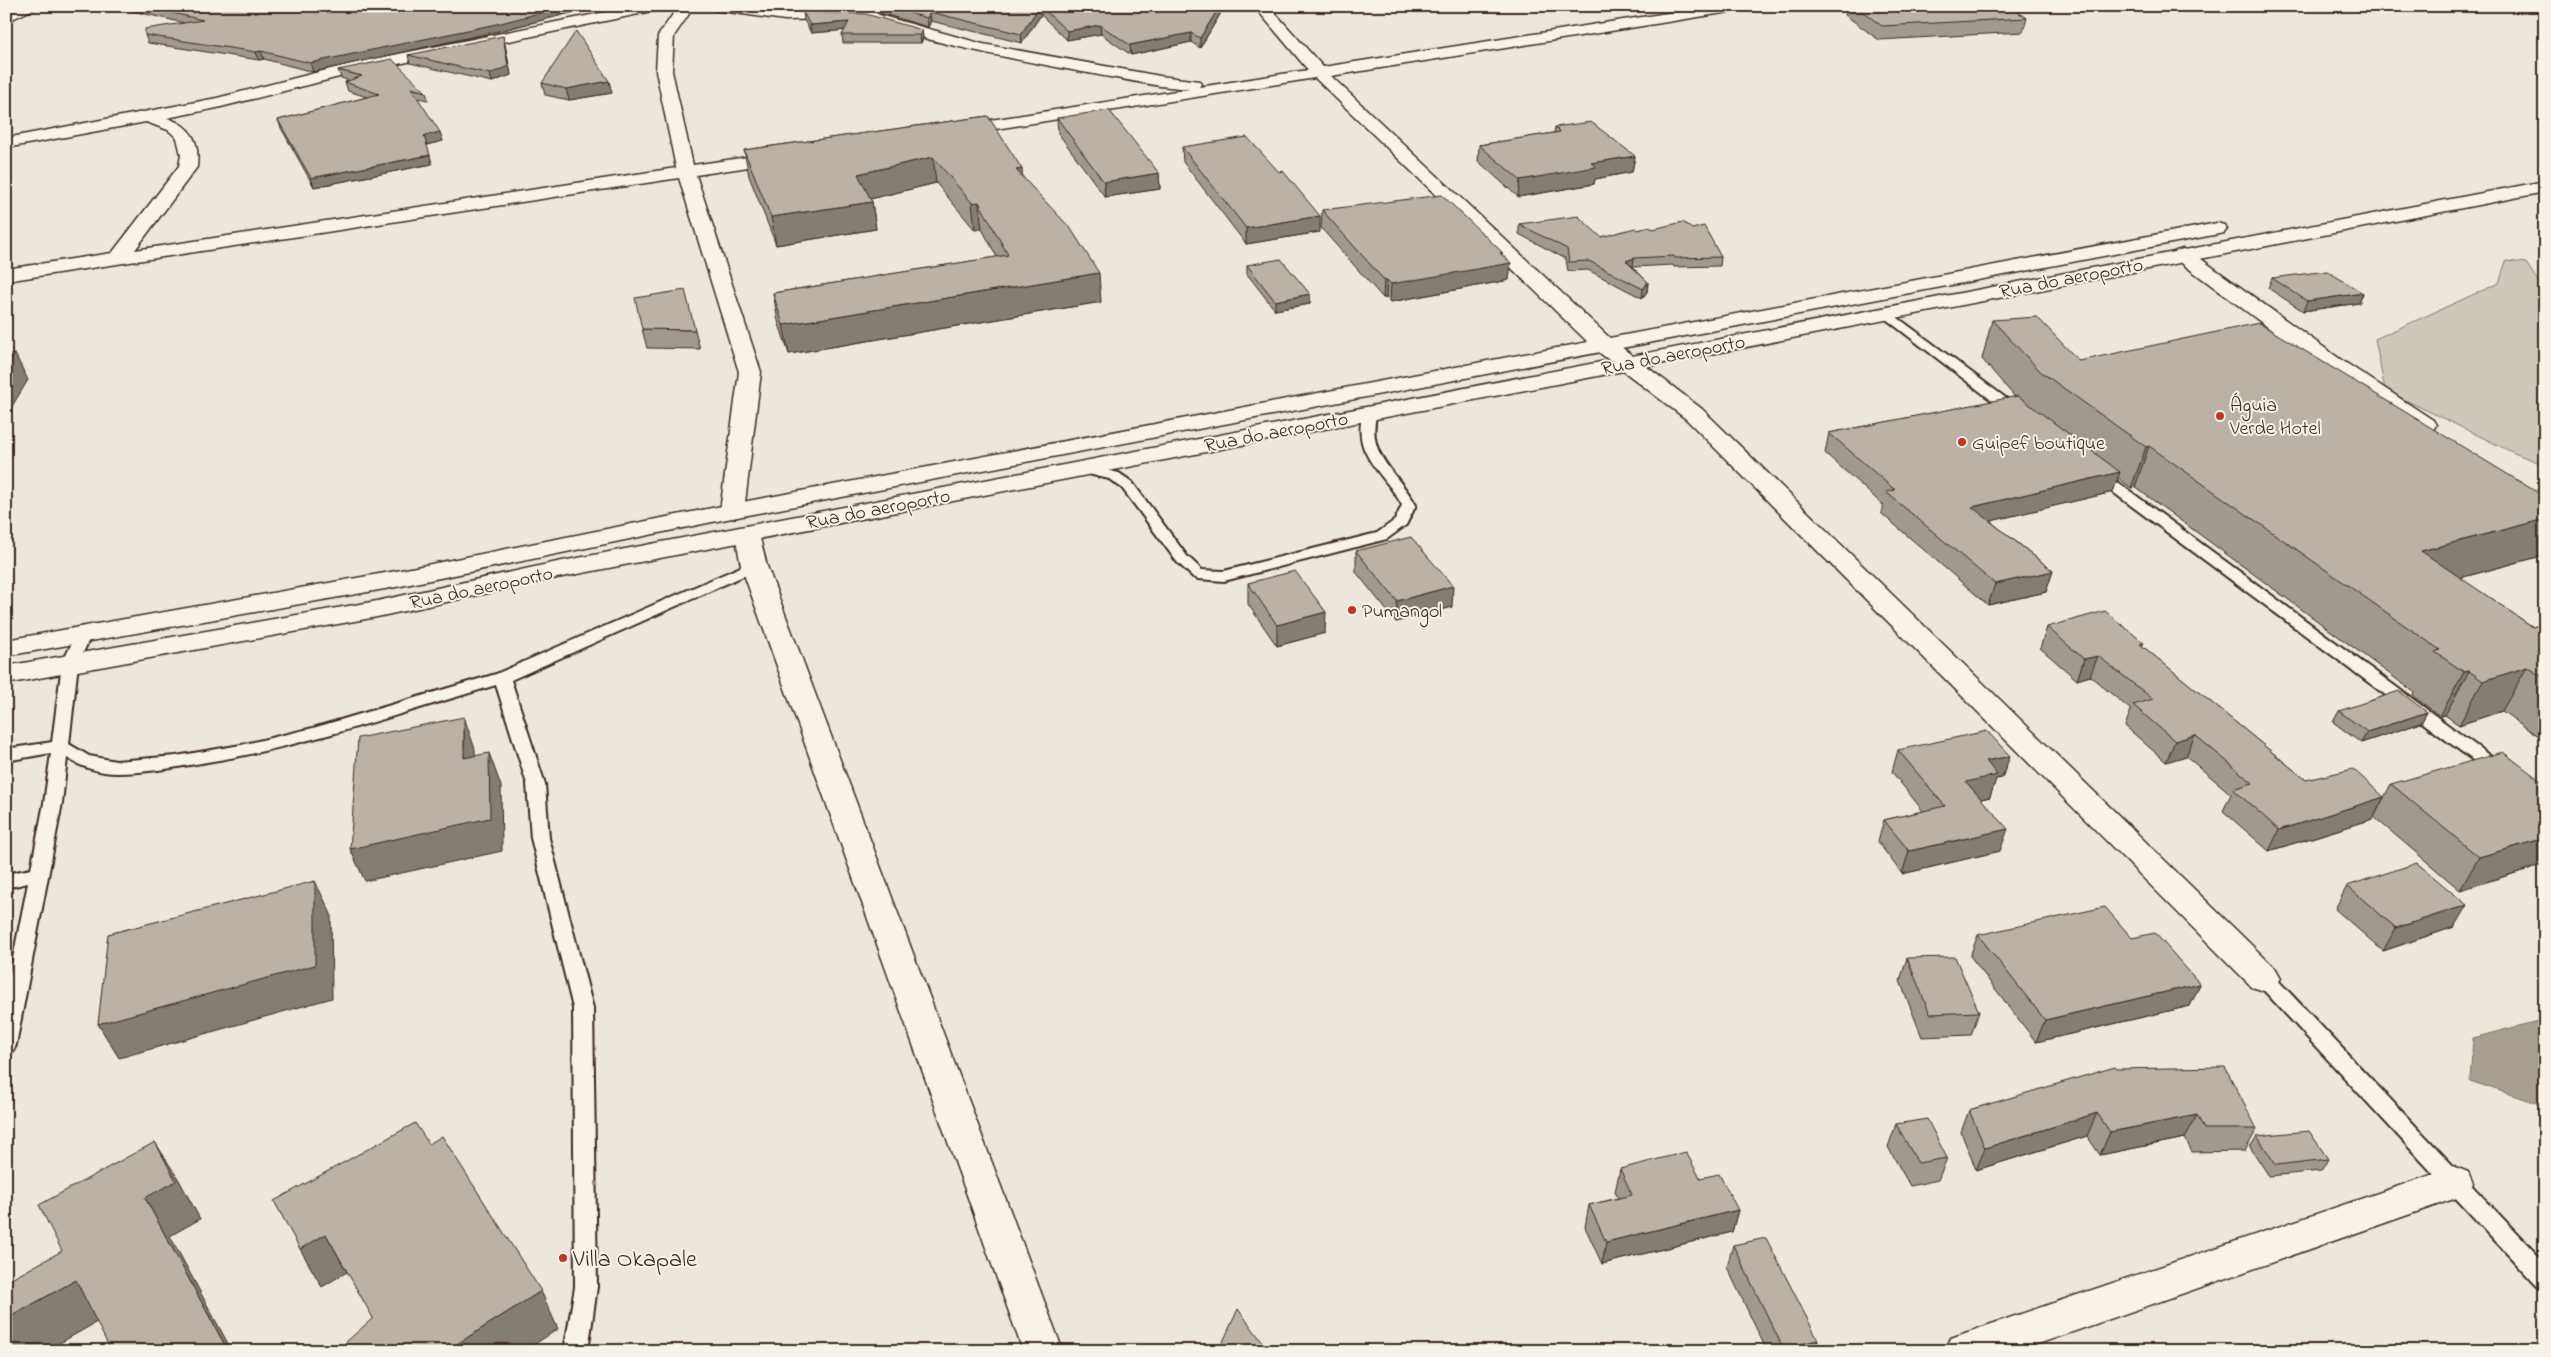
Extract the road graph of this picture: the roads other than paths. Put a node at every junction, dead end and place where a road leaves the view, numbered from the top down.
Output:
1 (33, 6) edge
2 (658, 6) edge
3 (678, 6) edge
4 (714, 6) edge
5 (856, 6) edge
6 (1261, 6) edge
7 (1674, 6) edge
8 (1742, 6) edge
9 (1705, 12) junction
10 (872, 16) junction
11 (6, 18) edge
12 (1321, 74) junction
13 (1234, 88) junction
14 (146, 116) junction
15 (940, 133) edge
16 (6, 143) edge
17 (803, 154) edge
18 (2545, 168) edge
19 (686, 172) junction
20 (2545, 186) edge
21 (2183, 255) junction
22 (118, 258) junction
23 (6, 275) edge
24 (1886, 313) junction
25 (1604, 345) junction
26 (1628, 363) junction
27 (1370, 413) junction
28 (2026, 419) edge
29 (2438, 434) edge
30 (2088, 467) edge
31 (1081, 468) junction
32 (740, 522) junction
33 (754, 566) junction
34 (84, 633) junction
35 (6, 648) edge
36 (70, 664) junction
37 (6, 675) edge
38 (502, 678) junction
39 (60, 746) junction
40 (6, 755) edge
41 (2513, 781) edge
42 (40, 874) junction
43 (6, 881) edge
44 (2264, 978) joint
45 (6, 1044) edge
46 (2455, 1183) junction
47 (2545, 1279) edge
48 (576, 1351) edge
49 (1043, 1351) edge
50 (1965, 1351) edge

1 - 11 street
2 - 14 street
3 - 19 street
4 - 10 street
5 - 10 street
6 - 12 street
7 - 9 street
8 - 9 street
9 - 12 street
10 - 13 street
12 - 13 street
12 - 25 street
13 - 15 street
14 - 16 street
14 - 22 street
17 - 19 street
18 - 25 street, Rua do aeroporto
19 - 22 street
19 - 32 street
20 - 21 street, Rua do aeroporto
21 - 24 street, Rua do aeroporto
21 - 29 street
22 - 23 street
24 - 26 street, Rua do aeroporto
24 - 28 lane
25 - 26 street
25 - 32 street, Rua do aeroporto
26 - 27 street, Rua do aeroporto
26 - 44 street
27 - 31 street, Rua do aeroporto
27 - 31 lane
30 - 41 lane
31 - 32 street, Rua do aeroporto
32 - 33 street
32 - 34 street, Rua do aeroporto
32 - 36 street, Rua do aeroporto
33 - 38 lane
33 - 49 street
34 - 35 street, Rua do aeroporto
34 - 36 lane
36 - 37 street, Rua do aeroporto
36 - 39 lane
38 - 39 lane
38 - 48 lane
39 - 40 lane
39 - 42 lane
42 - 43 lane
42 - 45 lane
44 - 46 lane
46 - 47 lane
46 - 50 street

